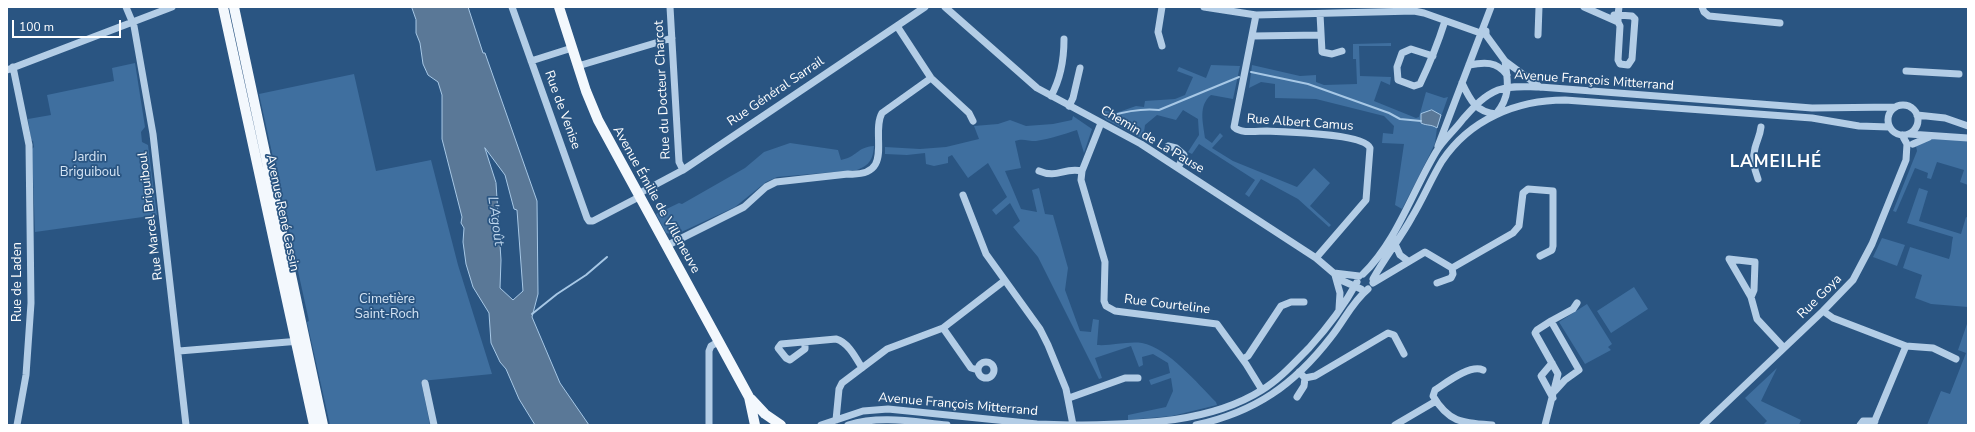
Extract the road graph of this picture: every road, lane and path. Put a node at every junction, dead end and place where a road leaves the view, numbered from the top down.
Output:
1 (126, 7) edge
2 (172, 7) edge
3 (223, 7) edge
4 (234, 7) edge
5 (512, 7) edge
6 (559, 7) edge
7 (670, 7) edge
8 (925, 7) edge
9 (945, 7) edge
10 (1162, 7) edge
11 (1204, 7) edge
12 (1491, 7) edge
13 (1539, 7) edge
14 (1584, 7) edge
15 (1619, 7) edge
16 (1702, 7) edge
17 (1598, 9) edge
18 (1320, 14) junction
19 (1256, 15) junction
20 (1618, 18) junction
21 (132, 21) junction
22 (1445, 21) junction
23 (1780, 22) dead end
24 (897, 26) junction
25 (1484, 34) junction
26 (1321, 35) junction
27 (1538, 35) dead end
28 (1253, 36) junction
29 (672, 38) junction
30 (1064, 39) dead end
31 (1162, 46) dead end
32 (572, 48) junction
33 (1342, 51) dead end
34 (1433, 56) junction
35 (531, 61) junction
36 (1469, 65) junction
37 (578, 66) junction
38 (10, 68) edge
39 (1080, 68) dead end
40 (1504, 68) junction
41 (1906, 70) dead end
42 (1960, 74) dead end
43 (931, 78) junction
44 (1462, 83) junction
45 (1540, 87) junction
46 (1508, 88) junction
47 (1051, 96) junction
48 (1069, 106) junction
49 (1475, 106) junction
50 (1895, 107) junction
51 (1496, 114) junction
52 (1917, 115) junction
53 (973, 121) dead end
54 (1101, 123) junction
55 (1968, 126) edge
56 (1761, 127) dead end
57 (1889, 127) junction
58 (1909, 134) junction
59 (1935, 135) junction
60 (1968, 138) edge
61 (1913, 144) junction
62 (1168, 146) dead end
63 (1437, 150) junction
64 (1908, 154) junction
65 (1178, 168) junction
66 (682, 170) junction
67 (1039, 171) dead end
68 (1082, 171) junction
69 (1758, 179) dead end
70 (638, 195) junction
71 (963, 195) dead end
72 (589, 221) joint
73 (279, 240) junction
74 (1394, 244) junction
75 (666, 246) junction
76 (1540, 256) dead end
77 (1316, 258) junction
78 (1408, 261) junction
79 (1452, 268) junction
80 (1334, 273) junction
81 (1004, 281) junction
82 (1365, 281) junction
83 (1437, 283) dead end
84 (1751, 297) junction
85 (1304, 302) dead end
86 (1577, 303) dead end
87 (1823, 311) junction
88 (1338, 313) junction
89 (1551, 321) junction
90 (942, 328) junction
91 (301, 341) junction
92 (718, 342) junction
93 (806, 342) dead end
94 (1906, 346) junction
95 (1784, 348) junction
96 (179, 351) junction
97 (1404, 354) dead end
98 (1243, 359) junction
99 (1956, 359) dead end
100 (1552, 363) junction
101 (862, 368) junction
102 (978, 370) dead end
103 (1483, 370) dead end
104 (1299, 372) junction
105 (1138, 378) dead end
106 (1305, 378) junction
107 (425, 383) dead end
108 (1262, 390) junction
109 (312, 394) junction
110 (1554, 394) junction
111 (749, 397) junction
112 (1297, 397) dead end
113 (1068, 398) junction
114 (1436, 401) junction
115 (836, 420) junction
116 (1874, 423) edge
117 (934, 424) edge
118 (1026, 424) edge
119 (1035, 424) edge
120 (17, 425) edge
121 (186, 425) edge
122 (314, 425) edge
123 (323, 425) edge
124 (434, 425) edge
125 (709, 425) edge
126 (755, 425) edge
127 (781, 425) edge
128 (821, 425) edge
129 (848, 425) edge
130 (947, 425) edge
131 (1073, 425) edge
132 (1196, 425) edge
133 (1395, 425) edge
134 (1492, 425) edge
135 (1545, 425) edge
136 (1703, 425) edge
137 (1860, 425) edge

1 - 21 street, Rue Marcel Briguiboul
2 - 21 street
3 - 73 main road, Avenue René Cassin
4 - 73 main road, Avenue René Cassin
5 - 35 street, Rue de Venise
6 - 32 main road, Avenue Émilie de Villeneuve
7 - 29 street, Rue du Docteur Charcot
8 - 24 street, Rue Général Sarrail
9 - 47 street, Chemin de La Pause
10 - 31 street
11 - 19 street
12 - 25 street
13 - 27 street
14 - 17 street
15 - 20 street
16 - 23 street
17 - 20 street
18 - 19 street
18 - 22 street
18 - 26 street
19 - 28 street, Rue Albert Camus
20 - 20 street
21 - 38 street
21 - 96 street, Rue Marcel Briguiboul
22 - 25 street
22 - 34 street
24 - 43 street
24 - 66 street, Rue Général Sarrail
25 - 36 street
25 - 40 street
26 - 28 street
26 - 33 street
28 - 77 street, Rue Albert Camus
29 - 37 street
29 - 66 street, Rue du Docteur Charcot
30 - 47 street
32 - 35 street
32 - 37 main road, Avenue Émilie de Villeneuve
34 - 34 street
35 - 72 street, Rue de Venise
36 - 40 street
36 - 44 street
37 - 70 main road, Avenue Émilie de Villeneuve
38 - 120 street, Rue de Laden
39 - 48 street
40 - 45 street
40 - 46 street
41 - 42 street
43 - 53 street
43 - 75 street
44 - 49 street
44 - 63 street
45 - 46 street, Avenue François Mitterrand
45 - 50 street, Avenue François Mitterrand
46 - 49 street, Avenue François Mitterrand
46 - 51 street
47 - 48 street, Chemin de La Pause
48 - 54 street, Chemin de La Pause
49 - 51 street
49 - 63 street, Avenue François Mitterrand
50 - 52 street
50 - 57 street
51 - 57 street, Avenue François Mitterrand
51 - 74 street, Avenue François Mitterrand
52 - 55 street
52 - 58 street
54 - 65 street, Chemin de La Pause
54 - 68 street, Rue Courteline
56 - 69 street
57 - 58 street
58 - 59 street
58 - 61 street, Rue Goya
58 - 64 street
59 - 60 street
59 - 61 street
61 - 64 street, Rue Goya
62 - 65 street
63 - 82 street, Avenue François Mitterrand
64 - 87 street, Rue Goya
65 - 77 street, Chemin de La Pause
66 - 70 street, Rue Général Sarrail
67 - 68 street
68 - 98 street, Rue Courteline
70 - 72 street, Rue Général Sarrail
70 - 75 main road, Avenue Émilie de Villeneuve
71 - 81 street
73 - 91 main road, Avenue René Cassin
74 - 78 street
74 - 82 street, Avenue François Mitterrand
75 - 92 main road, Avenue Émilie de Villeneuve
76 - 79 street
77 - 80 street, Chemin de La Pause
78 - 79 street
78 - 82 street
79 - 83 street
80 - 82 street
80 - 82 street, Chemin de La Pause
80 - 88 street
81 - 90 street
81 - 113 street
82 - 88 street, Avenue François Mitterrand
82 - 104 street, Avenue François Mitterrand
84 - 84 street
84 - 95 street
85 - 98 street
86 - 89 street
87 - 94 street
87 - 95 street, Rue Goya
88 - 108 street, Avenue François Mitterrand
89 - 100 street
89 - 110 street
90 - 101 street
90 - 102 street
91 - 96 street
91 - 109 main road, Avenue René Cassin
92 - 111 main road, Avenue Émilie de Villeneuve
92 - 125 street
93 - 101 street
94 - 99 street
94 - 116 street
95 - 136 street, Rue Goya
96 - 121 street, Rue Marcel Briguiboul
97 - 106 street
98 - 108 street, Rue Courteline
100 - 110 street
100 - 110 street
101 - 115 street
103 - 114 street
104 - 106 street
104 - 132 street, Avenue François Mitterrand
105 - 113 street
106 - 112 street
107 - 124 street
108 - 131 street, Avenue François Mitterrand
109 - 122 main road, Avenue René Cassin
109 - 123 main road, Avenue René Cassin
110 - 135 street
111 - 126 main road, Avenue Émilie de Villeneuve
111 - 127 main road, Avenue Émilie de Villeneuve
113 - 131 street
114 - 133 street
114 - 134 street
115 - 118 street, Avenue François Mitterrand
115 - 128 street, Avenue François Mitterrand
116 - 137 street
117 - 129 street, Avenue François Mitterrand
117 - 130 street, Avenue François Mitterrand
118 - 119 street, Avenue François Mitterrand
119 - 131 street, Avenue François Mitterrand

